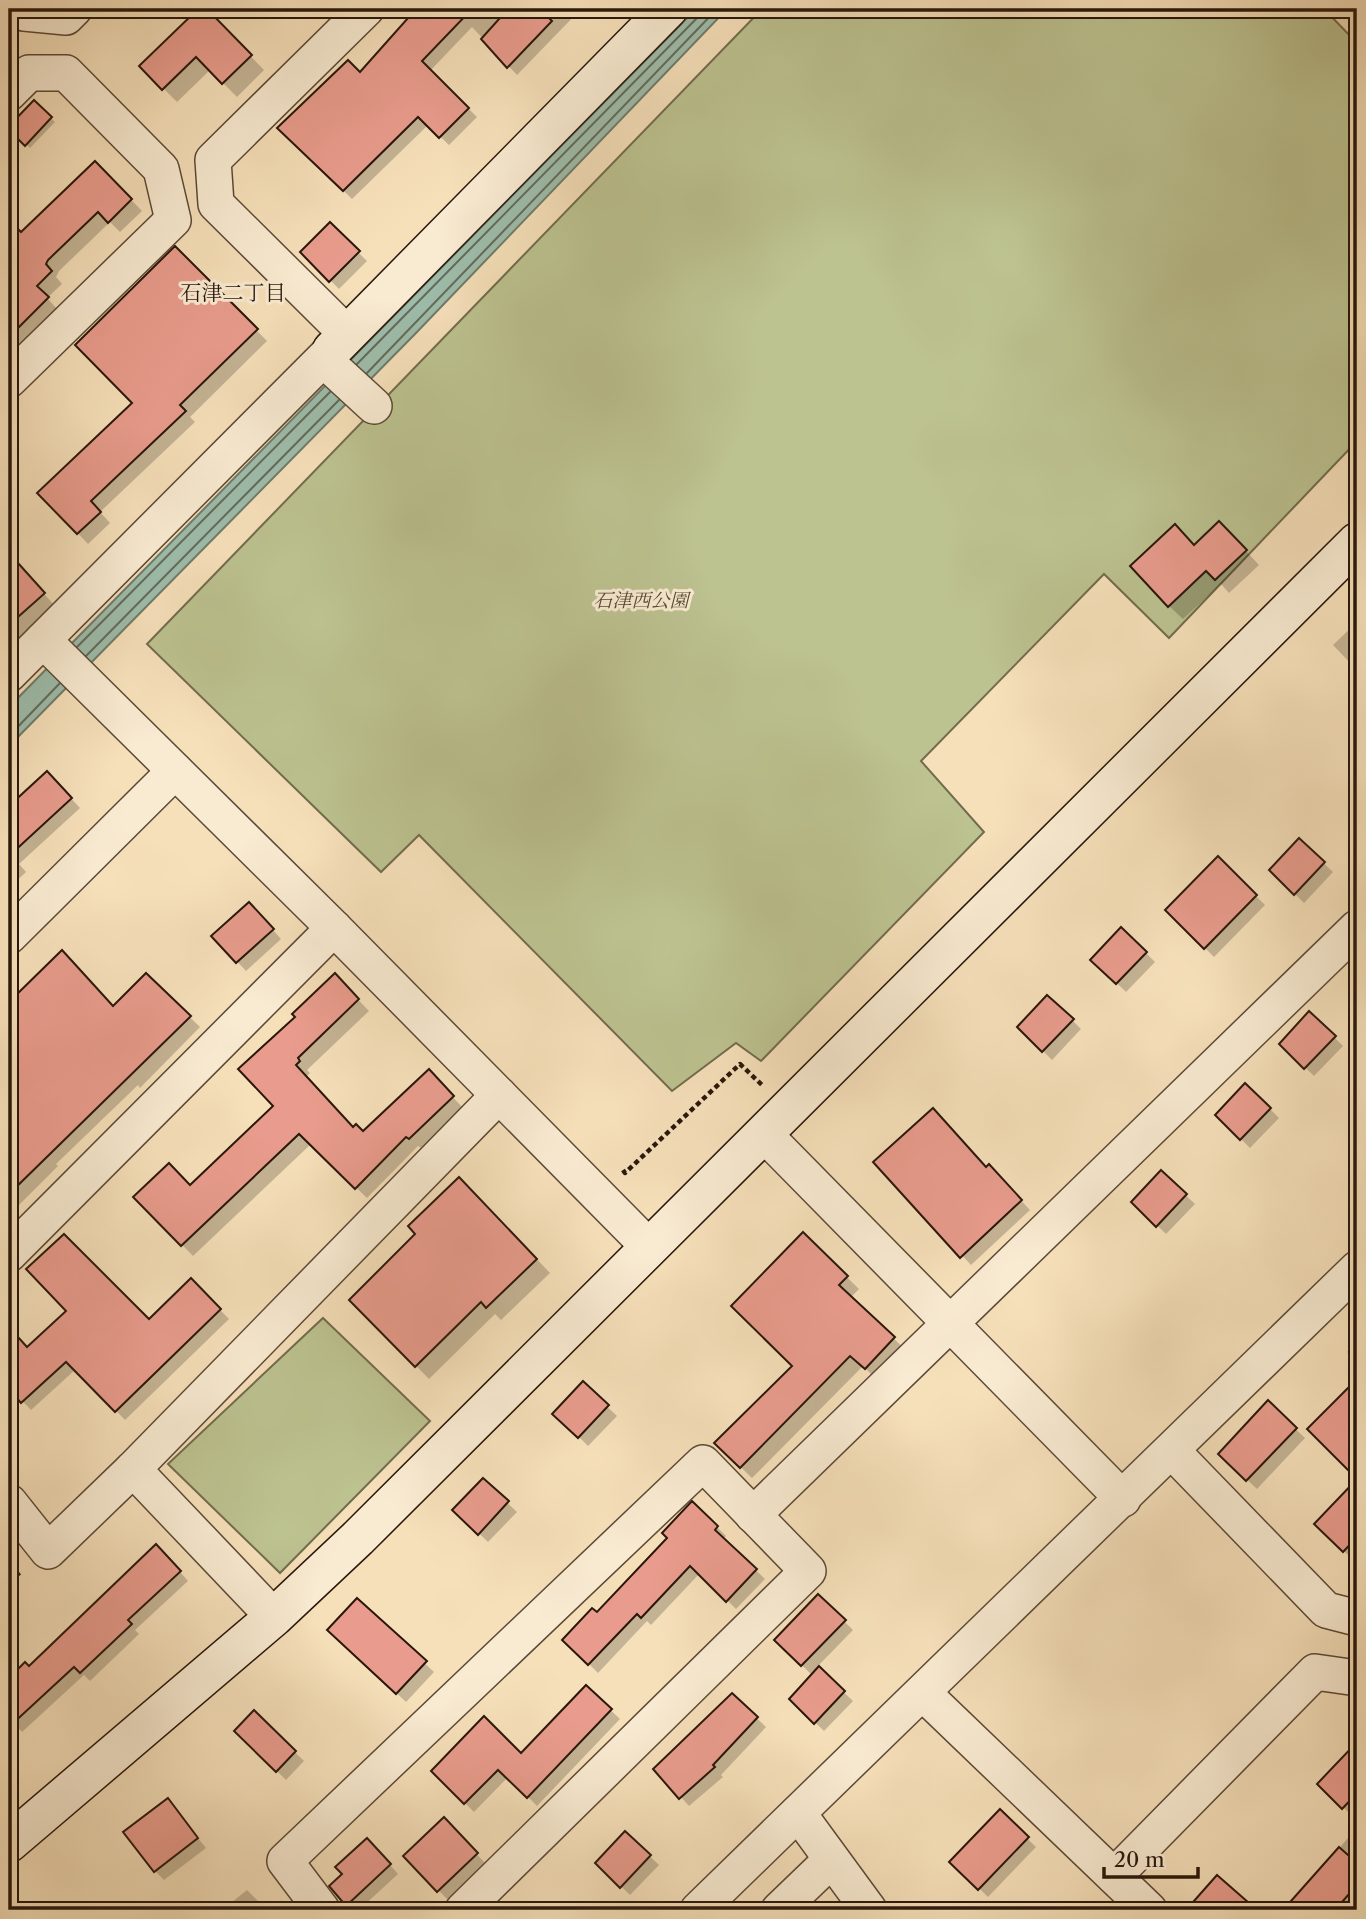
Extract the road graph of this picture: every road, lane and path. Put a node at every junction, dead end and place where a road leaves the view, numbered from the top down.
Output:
1 (20, 9) edge
2 (74, 9) edge
3 (366, 9) edge
4 (668, 9) edge
5 (9, 93) edge
6 (335, 348) junction
7 (9, 380) edge
8 (374, 406) dead end
9 (1357, 542) edge
10 (48, 645) junction
11 (9, 674) edge
12 (175, 771) junction
13 (334, 928) junction
14 (1357, 928) edge
15 (9, 936) edge
16 (499, 1096) junction
17 (765, 1135) junction
18 (649, 1247) junction
19 (9, 1254) edge
20 (1357, 1269) edge
21 (950, 1322) junction
22 (1172, 1451) junction
23 (133, 1469) junction
24 (1123, 1499) junction
25 (9, 1502) edge
26 (753, 1515) junction
27 (274, 1617) junction
28 (1357, 1618) edge
29 (1357, 1678) edge
30 (923, 1693) junction
31 (798, 1813) junction
32 (9, 1843) edge
33 (831, 1860) junction
34 (1114, 1876) junction
35 (323, 1910) edge
36 (463, 1910) edge
37 (698, 1910) edge
38 (779, 1910) edge
39 (869, 1910) edge
40 (1149, 1910) edge

1 - 2 street
3 - 6 street
4 - 6 street
5 - 7 street
6 - 8 street
6 - 10 street
9 - 17 street
10 - 11 street
10 - 12 street
12 - 13 street
12 - 15 street
13 - 16 street
13 - 19 street
14 - 21 street
16 - 18 street
16 - 23 street
17 - 18 street
17 - 21 street
18 - 27 street
20 - 22 street
21 - 24 street
21 - 26 street
22 - 24 street
22 - 28 street
23 - 25 street
23 - 27 street
24 - 30 street
26 - 35 street
26 - 36 street
27 - 32 street
29 - 34 street
30 - 31 street
30 - 34 street
31 - 33 street
31 - 37 street
33 - 38 street
33 - 39 street
34 - 40 street

